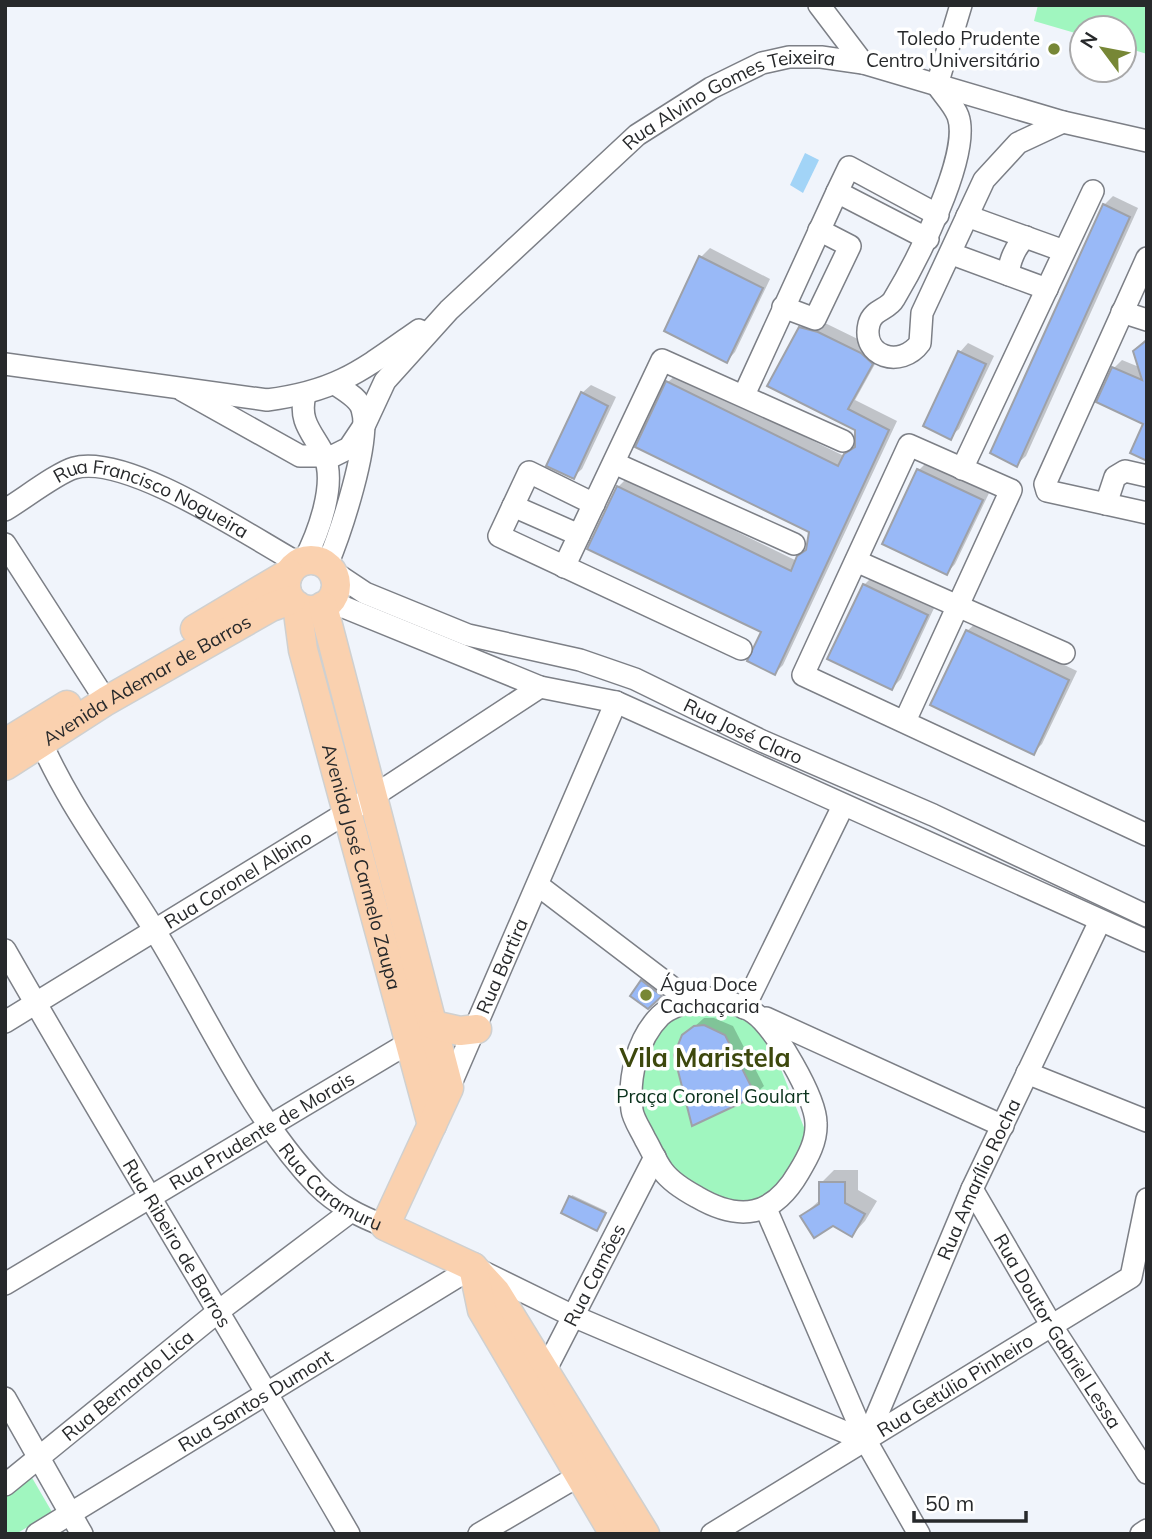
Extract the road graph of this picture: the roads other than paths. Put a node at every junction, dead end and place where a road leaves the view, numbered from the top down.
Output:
1 (819, 5) edge
2 (961, 5) edge
3 (863, 64) junction
4 (937, 85) junction
5 (1063, 122) junction
6 (1147, 141) edge
7 (894, 191) junction
8 (1093, 191) dead end
9 (837, 192) junction
10 (938, 215) junction
11 (883, 216) junction
12 (967, 216) junction
13 (819, 230) junction
14 (1026, 237) junction
15 (928, 239) junction
16 (1064, 251) junction
17 (951, 254) junction
18 (1147, 258) edge
19 (1009, 275) junction
20 (1047, 289) junction
21 (783, 307) junction
22 (449, 310) junction
23 (1122, 312) junction
24 (1147, 320) edge
25 (5, 363) edge
26 (335, 384) junction
27 (182, 390) junction
28 (744, 395) junction
29 (305, 396) junction
30 (365, 424) junction
31 (843, 441) dead end
32 (325, 457) junction
33 (614, 463) junction
34 (962, 469) junction
35 (1147, 476) edge
36 (594, 504) junction
37 (1106, 504) junction
38 (513, 506) junction
39 (5, 510) edge
40 (1147, 513) edge
41 (579, 536) junction
42 (5, 544) edge
43 (794, 544) dead end
44 (856, 561) junction
45 (564, 567) junction
46 (310, 583) junction
47 (957, 607) junction
48 (741, 649) dead end
49 (1064, 653) dead end
50 (540, 687) junction
51 (102, 694) junction
52 (616, 702) junction
53 (905, 721) junction
54 (38, 734) junction
55 (5, 743) edge
56 (5, 766) edge
57 (372, 797) junction
58 (843, 806) junction
59 (346, 813) junction
60 (1147, 835) edge
61 (539, 886) junction
62 (1147, 916) edge
63 (1100, 921) junction
64 (155, 931) junction
65 (1147, 941) edge
66 (5, 950) edge
67 (690, 1001) junction
68 (36, 1004) junction
69 (750, 1011) junction
70 (5, 1023) edge
71 (433, 1025) junction
72 (477, 1029) junction
73 (410, 1042) junction
74 (822, 1044) junction
75 (796, 1070) junction
76 (1027, 1073) junction
77 (449, 1088) junction
78 (1147, 1121) edge
79 (269, 1125) junction
80 (432, 1125) junction
81 (1003, 1126) junction
82 (655, 1157) junction
83 (972, 1189) junction
84 (150, 1198) junction
85 (766, 1209) junction
86 (1146, 1211) edge
87 (350, 1212) junction
88 (385, 1226) junction
89 (473, 1267) junction
90 (5, 1284) edge
91 (220, 1310) junction
92 (573, 1316) junction
93 (1052, 1328) junction
94 (534, 1378) junction
95 (267, 1391) junction
96 (5, 1398) edge
97 (866, 1441) junction
98 (40, 1457) junction
99 (589, 1469) junction
100 (1147, 1473) edge
101 (5, 1485) edge
102 (71, 1514) junction
103 (1147, 1530) edge
104 (37, 1534) edge
105 (82, 1534) edge
106 (349, 1534) edge
107 (479, 1534) edge
108 (614, 1534) edge
109 (645, 1534) edge
110 (712, 1534) edge
111 (919, 1534) edge
112 (1141, 1534) edge

1 - 3 street
2 - 4 street
3 - 4 street, Rua Alvino Gomes Teixeira
3 - 22 street, Rua Alvino Gomes Teixeira
4 - 5 street, Rua Alvino Gomes Teixeira
4 - 10 street
5 - 6 street, Rua Alvino Gomes Teixeira
5 - 12 street
7 - 9 street
7 - 10 street
7 - 11 street
8 - 16 street
9 - 11 street
9 - 13 street
10 - 15 street
11 - 15 street
12 - 14 street
12 - 17 street
13 - 21 street
13 - 21 street
14 - 16 street
14 - 19 street
15 - 17 street
16 - 20 street
17 - 19 street
18 - 23 street
19 - 20 street
20 - 34 street
21 - 28 street
22 - 26 street, Rua Alvino Gomes Teixeira
22 - 30 street, Rua Alvino Gomes Teixeira
23 - 24 street
23 - 37 street
25 - 27 street, Rua Alvino Gomes Teixeira
26 - 29 street, Rua Alvino Gomes Teixeira
26 - 30 street
27 - 29 street, Rua Alvino Gomes Teixeira
27 - 32 street, Rua Alvino Gomes Teixeira
28 - 31 street
28 - 33 street
29 - 32 street
30 - 32 street, Rua Alvino Gomes Teixeira
30 - 46 street
32 - 46 street
33 - 36 street
33 - 43 street
34 - 44 street
34 - 47 street
35 - 37 street
36 - 38 street
36 - 41 street
37 - 40 street
38 - 41 street
38 - 45 street
39 - 46 street, Rua Francisco Nogueira
41 - 45 street
42 - 51 street
44 - 47 street
44 - 53 street
45 - 48 street
46 - 50 street, Rua José Claro
46 - 51 main road, Avenida Ademar de Barros
46 - 57 main road, Avenida José Carmelo Zaupa
46 - 59 main road, Avenida José Carmelo Zaupa
46 - 62 street, Rua José Claro
47 - 49 street
47 - 53 street
50 - 52 street, Rua José Claro
50 - 57 street, Rua Coronel Albino
51 - 54 main road, Avenida Ademar de Barros
52 - 58 street, Rua José Claro
52 - 61 street, Rua Bartira
53 - 60 street
54 - 55 main road, Avenida Ademar de Barros
54 - 56 main road, Avenida Ademar de Barros
54 - 64 street, Rua Caramuru
57 - 59 street, Rua Coronel Albino
57 - 71 main road, Avenida José Carmelo Zaupa
58 - 63 street, Rua José Claro
58 - 69 street
59 - 64 street, Rua Coronel Albino
59 - 73 main road, Avenida José Carmelo Zaupa
61 - 67 street
61 - 72 street, Rua Bartira
63 - 65 street, Rua José Claro
63 - 76 street, Rua Amarílio Rocha
64 - 68 street, Rua Coronel Albino
64 - 79 street, Rua Caramuru
66 - 68 street, Rua Ribeiro de Barros
67 - 69 street
67 - 82 street
68 - 70 street, Rua Coronel Albino
68 - 84 street, Rua Ribeiro de Barros
69 - 74 street
69 - 75 street
71 - 72 main road
71 - 77 main road, Avenida José Carmelo Zaupa
72 - 77 street, Rua Bartira
73 - 79 street, Rua Prudente de Morais
73 - 80 main road, Avenida José Carmelo Zaupa
74 - 75 street
74 - 81 street
75 - 85 street
76 - 78 street
76 - 81 street, Rua Amarílio Rocha
77 - 80 main road, Rua Bartira
79 - 84 street, Rua Prudente de Morais
79 - 87 street, Rua Caramuru
80 - 88 main road, Rua Bartira
81 - 83 street, Rua Amarílio Rocha
82 - 85 street
82 - 92 street, Rua Camões
83 - 93 street, Rua Doutor Gabriel Lessa
83 - 97 street, Rua Amarílio Rocha
84 - 90 street, Rua Prudente de Morais
84 - 91 street, Rua Ribeiro de Barros
85 - 97 street
86 - 93 street, Rua Getúlio Pinheiro
87 - 88 street, Rua Caramuru
87 - 91 street, Rua Bernardo Lica
88 - 89 main road, Rua Caramuru
89 - 92 street, Rua Caramuru
89 - 94 main road
89 - 95 street, Rua Santos Dumont
91 - 95 street, Rua Ribeiro de Barros
91 - 98 street, Rua Bernardo Lica
92 - 94 street, Rua Camões
92 - 97 street, Rua Caramuru
93 - 97 street, Rua Getúlio Pinheiro
93 - 100 street, Rua Doutor Gabriel Lessa
94 - 99 main road
95 - 102 street, Rua Santos Dumont
95 - 106 street, Rua Ribeiro de Barros
96 - 98 street
97 - 110 street, Rua Getúlio Pinheiro
97 - 111 street
98 - 101 street, Rua Bernardo Lica
98 - 102 street
99 - 107 street
99 - 108 main road
99 - 109 main road
102 - 104 street, Rua Santos Dumont
102 - 105 street
103 - 112 street

